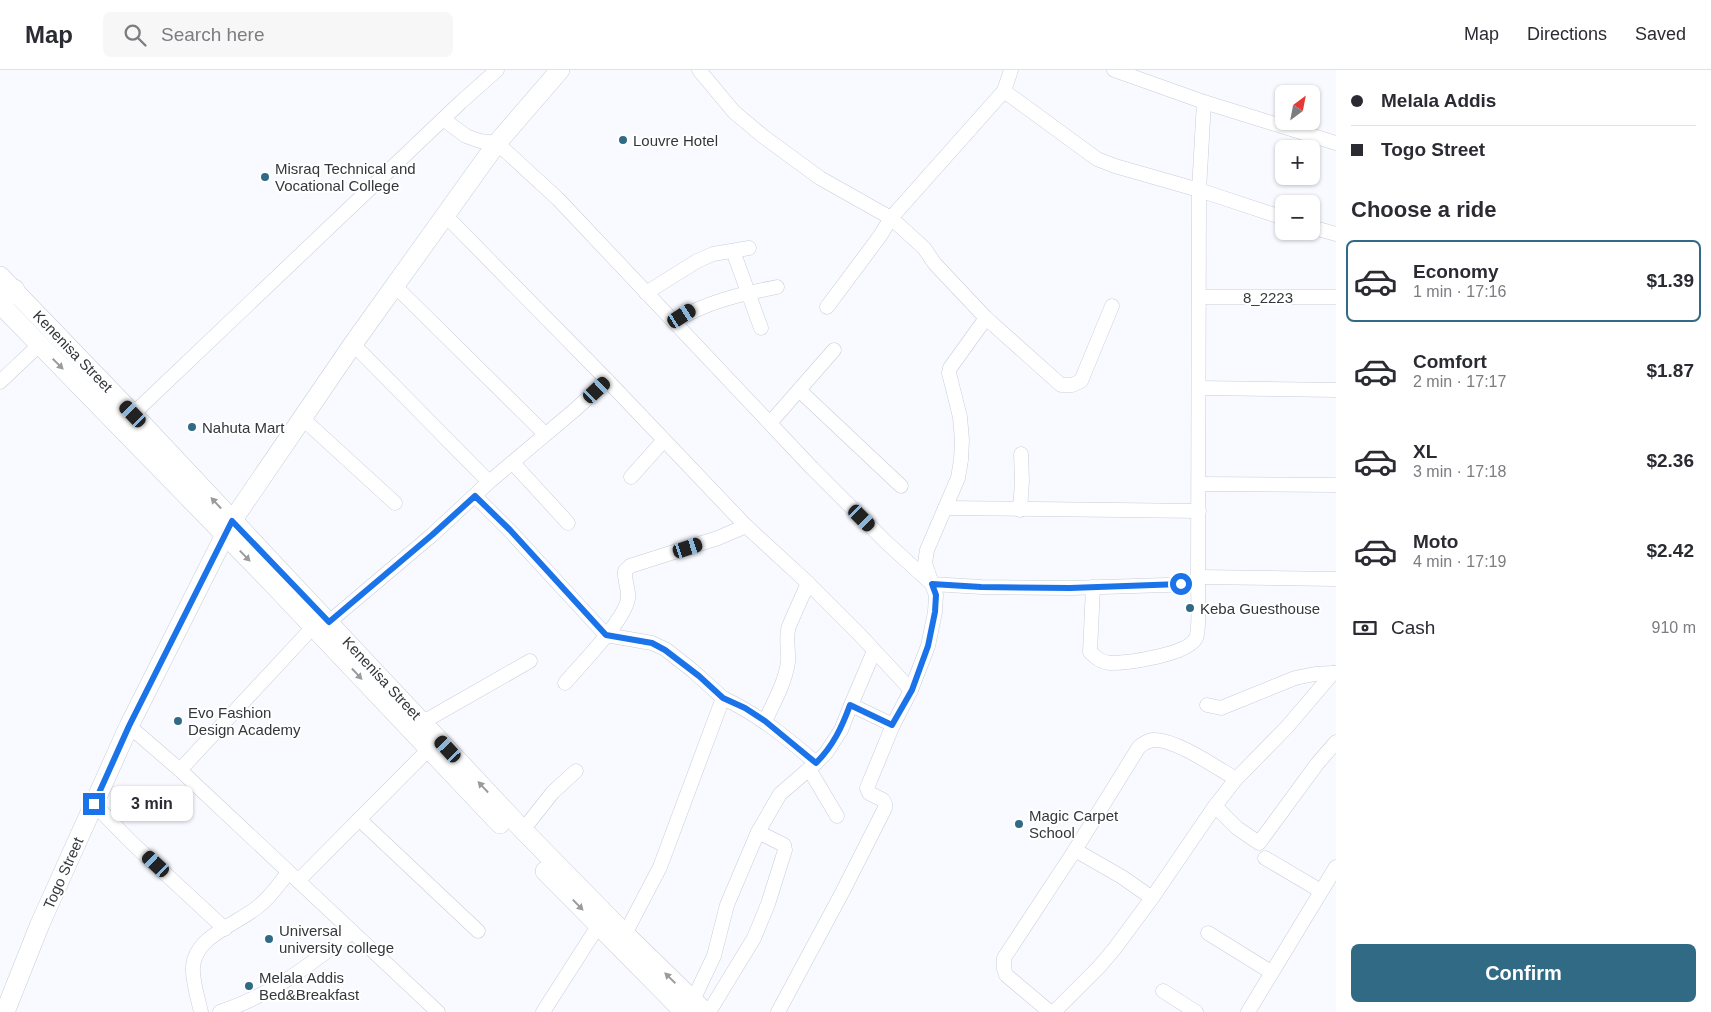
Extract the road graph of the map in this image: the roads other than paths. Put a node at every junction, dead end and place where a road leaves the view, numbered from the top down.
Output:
1 (497, 70) edge
2 (560, 70) edge
3 (698, 70) edge
4 (1011, 70) edge
5 (1114, 70) edge
6 (1004, 91) junction
7 (1204, 102) junction
8 (443, 120) junction
9 (497, 143) junction
10 (1336, 143) edge
11 (1199, 190) junction
12 (1275, 215) edge
13 (446, 216) junction
14 (891, 218) junction
15 (1320, 230) edge
16 (1336, 234) edge
17 (749, 248) dead end
18 (732, 251) junction
19 (395, 286) junction
20 (777, 287) dead end
21 (748, 292) junction
22 (4, 293) edge
23 (646, 293) junction
24 (1200, 297) junction
25 (1336, 297) edge
26 (1112, 306) dead end
27 (827, 307) dead end
28 (986, 318) junction
29 (674, 322) junction
30 (761, 328) dead end
31 (354, 344) junction
32 (39, 345) junction
33 (834, 350) dead end
34 (607, 380) junction
35 (0, 382) edge
36 (1200, 388) junction
37 (799, 390) junction
38 (1336, 390) edge
39 (133, 414) junction
40 (302, 418) junction
41 (770, 423) junction
42 (544, 434) junction
43 (664, 440) junction
44 (1021, 454) dead end
45 (513, 463) junction
46 (631, 477) dead end
47 (489, 482) junction
48 (1200, 484) junction
49 (1336, 485) edge
50 (901, 486) dead end
51 (475, 496) junction
52 (395, 502) dead end
53 (946, 508) junction
54 (1020, 510) junction
55 (1199, 511) junction
56 (568, 523) dead end
57 (746, 526) junction
58 (228, 528) junction
59 (1336, 579) edge
60 (1198, 580) junction
61 (808, 583) junction
62 (932, 584) junction
63 (1093, 587) junction
64 (321, 624) junction
65 (606, 635) junction
66 (874, 651) junction
67 (530, 661) dead end
68 (1335, 673) edge
69 (566, 683) dead end
70 (912, 690) junction
71 (723, 698) junction
72 (850, 705) junction
73 (1207, 705) dead end
74 (765, 721) junction
75 (422, 722) junction
76 (892, 725) junction
77 (129, 726) junction
78 (1336, 742) edge
79 (429, 749) junction
80 (813, 766) junction
81 (180, 770) junction
82 (576, 771) dead end
83 (1236, 779) junction
84 (94, 804) junction
85 (1215, 806) junction
86 (837, 816) dead end
87 (359, 819) junction
88 (523, 830) junction
89 (758, 832) junction
90 (1075, 850) junction
91 (1265, 858) dead end
92 (1336, 867) edge
93 (293, 877) junction
94 (1321, 891) junction
95 (1152, 898) junction
96 (598, 926) junction
97 (225, 929) junction
98 (478, 932) dead end
99 (351, 933) junction
100 (1208, 933) dead end
101 (625, 934) junction
102 (1271, 972) junction
103 (1163, 990) dead end
104 (7, 1008) edge
105 (689, 1008) edge
106 (201, 1012) edge
107 (220, 1012) edge
108 (436, 1012) edge
109 (543, 1012) edge
110 (778, 1012) edge
111 (1052, 1012) edge
112 (1196, 1012) edge
113 (1248, 1012) edge

1 - 8 street
2 - 9 main road, Togo Street
3 - 14 street
4 - 6 street
5 - 7 street
6 - 11 street
6 - 14 street
7 - 10 street
7 - 11 street
8 - 9 street
8 - 39 street
9 - 13 main road, Togo Street
9 - 23 street
11 - 12 street
11 - 24 street
13 - 19 main road, Togo Street
13 - 34 street
14 - 27 street
14 - 28 street
15 - 16 street
17 - 18 street
18 - 21 street
18 - 23 street
19 - 31 main road, Togo Street
19 - 42 street
20 - 21 street
21 - 29 street
21 - 30 street
22 - 32 main road, Kenenisa Street
22 - 39 main road, Kenenisa Street
23 - 29 street
24 - 25 street, 8_2223
24 - 36 street
26 - 28 street
28 - 53 street
29 - 41 street
31 - 40 main road, Togo Street
31 - 47 street
32 - 35 street
32 -> 58 main road, Kenenisa Street
33 - 37 street
34 - 42 street
34 - 43 street
36 - 38 street
36 - 48 street
37 - 41 street
37 - 50 street
58 -> 39 main road, Kenenisa Street
40 - 52 street
40 - 58 main road, Togo Street
41 - 62 street
42 - 45 street
43 - 46 street
43 - 57 street
44 - 54 street
45 - 47 street
45 - 56 street
47 - 51 street
48 - 49 street
48 - 55 street
51 - 64 street
51 - 65 street
53 - 54 street
53 - 62 street
54 - 55 street
55 - 60 street
57 - 61 street
57 - 65 street
58 - 64 main road, Kenenisa Street
58 - 77 main road, Togo Street
59 - 60 street
60 - 63 street
60 - 63 street
61 - 66 street
61 - 74 street
62 - 63 street
62 - 70 street
64 - 75 main road, Kenenisa Street
64 -> 79 main road, Kenenisa Street
64 - 81 street
65 - 69 street
65 - 71 street
66 - 70 street
66 - 72 street
67 - 75 street
68 - 73 street
68 - 83 street
70 - 76 street
71 - 74 street
71 - 101 street
72 - 76 street
72 - 80 street
74 - 80 street
88 -> 75 main road, Kenenisa Street
76 - 110 street
77 - 81 street
77 - 84 main road, Togo Street
78 - 85 street
79 - 87 street
79 -> 96 main road, Kenenisa Street
80 - 86 street
80 - 89 street
81 - 93 street
82 - 88 street
83 - 85 street
83 - 90 street
84 - 97 street
84 - 104 main road, Togo Street
85 - 95 street
87 - 93 street
87 - 98 street
88 - 101 main road, Kenenisa Street
89 - 105 street
89 - 105 street
90 - 95 street
90 - 111 street
91 - 94 street
92 - 94 street
93 - 97 street
93 - 99 street
94 - 102 street
95 - 111 street
96 - 105 main road, Kenenisa Street
96 - 109 street
97 - 106 street
99 - 107 street
99 - 108 street
100 - 102 street
105 -> 101 main road, Kenenisa Street
102 - 113 street
103 - 112 street

